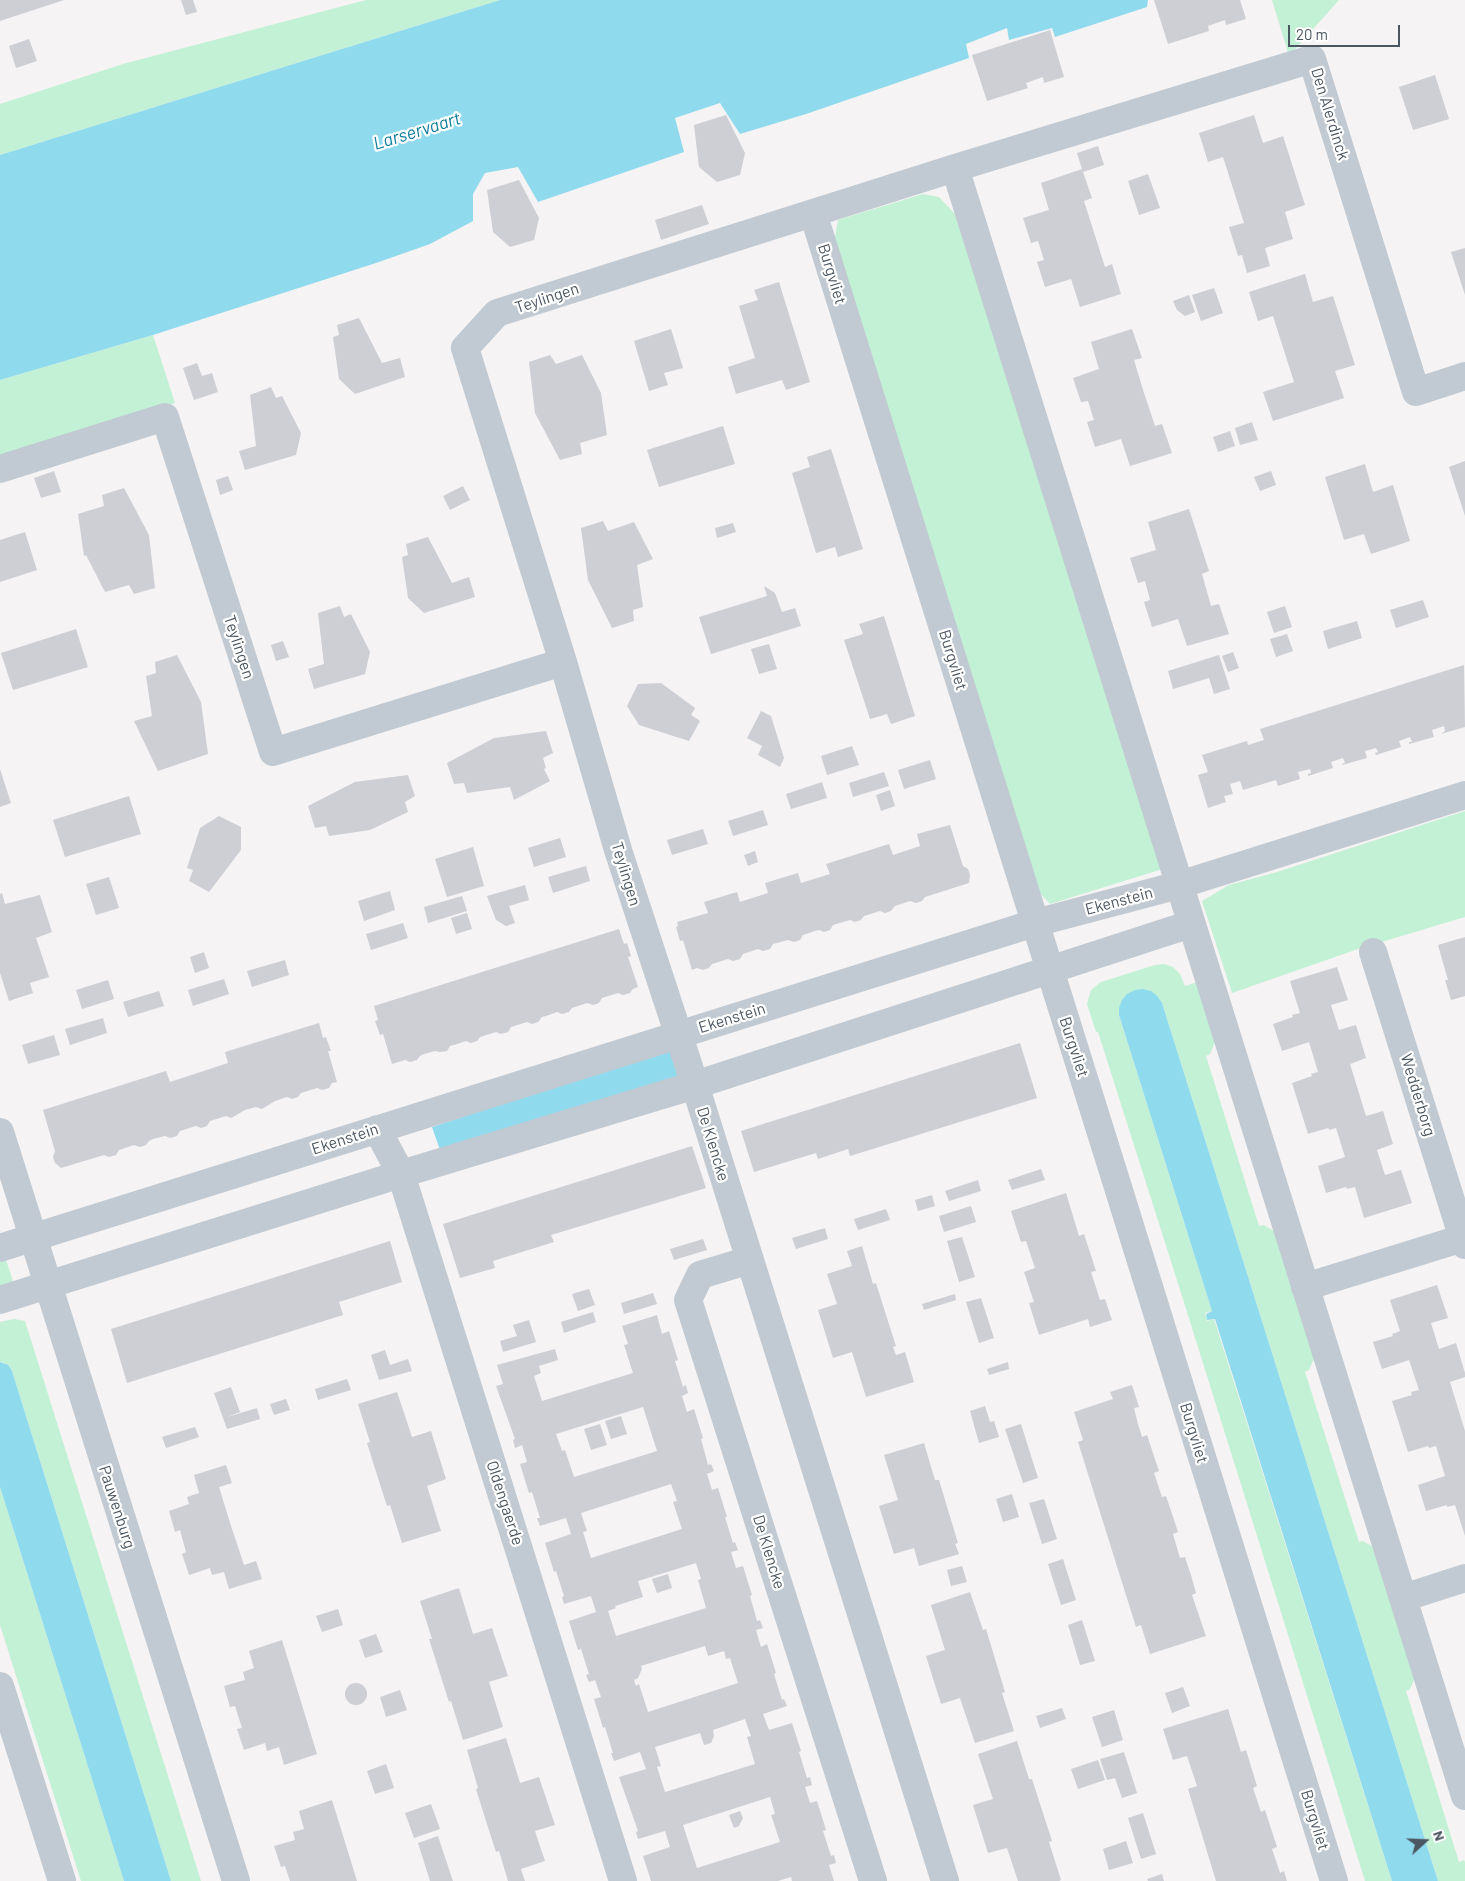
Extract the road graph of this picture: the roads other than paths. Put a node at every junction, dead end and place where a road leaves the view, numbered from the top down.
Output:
1 (955, 168) junction
2 (812, 213) junction
3 (1465, 376) edge
4 (0, 469) edge
5 (563, 662) junction
6 (1465, 795) edge
7 (1179, 885) junction
8 (1035, 923) junction
9 (1192, 924) junction
10 (1373, 952) dead end
11 (1049, 970) junction
12 (677, 1035) junction
13 (695, 1085) junction
14 (377, 1129) junction
15 (0, 1132) edge
16 (401, 1174) junction
17 (33, 1238) junction
18 (1464, 1241) edge
19 (0, 1248) edge
20 (750, 1260) junction
21 (48, 1285) junction
22 (1305, 1287) junction
23 (0, 1300) edge
24 (1465, 1578) edge
25 (1403, 1598) junction
26 (0, 1686) edge
27 (1465, 1796) edge
28 (62, 1881) edge
29 (236, 1881) edge
30 (624, 1881) edge
31 (873, 1881) edge
32 (945, 1881) edge
33 (1334, 1881) edge

1 - 2 street, Teylingen
1 - 3 street, Den Alerdinck
1 - 7 street
2 - 5 street, Teylingen
2 - 8 street, Burgvliet
4 - 5 street, Teylingen
5 - 12 street, Teylingen
6 - 7 street, Ekenstein
7 - 8 street, Ekenstein
7 - 9 street
8 - 11 street, Burgvliet
8 - 12 street, Ekenstein
9 - 11 street
9 - 22 street
10 - 18 street, Wedderborg
11 - 13 street
11 - 33 street, Burgvliet
12 - 13 street, Teylingen
12 - 14 street, Ekenstein
13 - 16 street
13 - 20 street, De Klencke
14 - 16 street, Oldengaerde
14 - 17 street, Ekenstein
15 - 17 street, Pauwenburg
16 - 21 street
16 - 30 street, Oldengaerde
17 - 19 street, Ekenstein
17 - 21 street, Pauwenburg
18 - 22 street, Wedderborg
20 - 31 street, De Klencke
20 - 32 street, De Klencke
21 - 23 street
21 - 29 street, Pauwenburg
22 - 25 street
24 - 25 street
25 - 27 street
26 - 28 street

